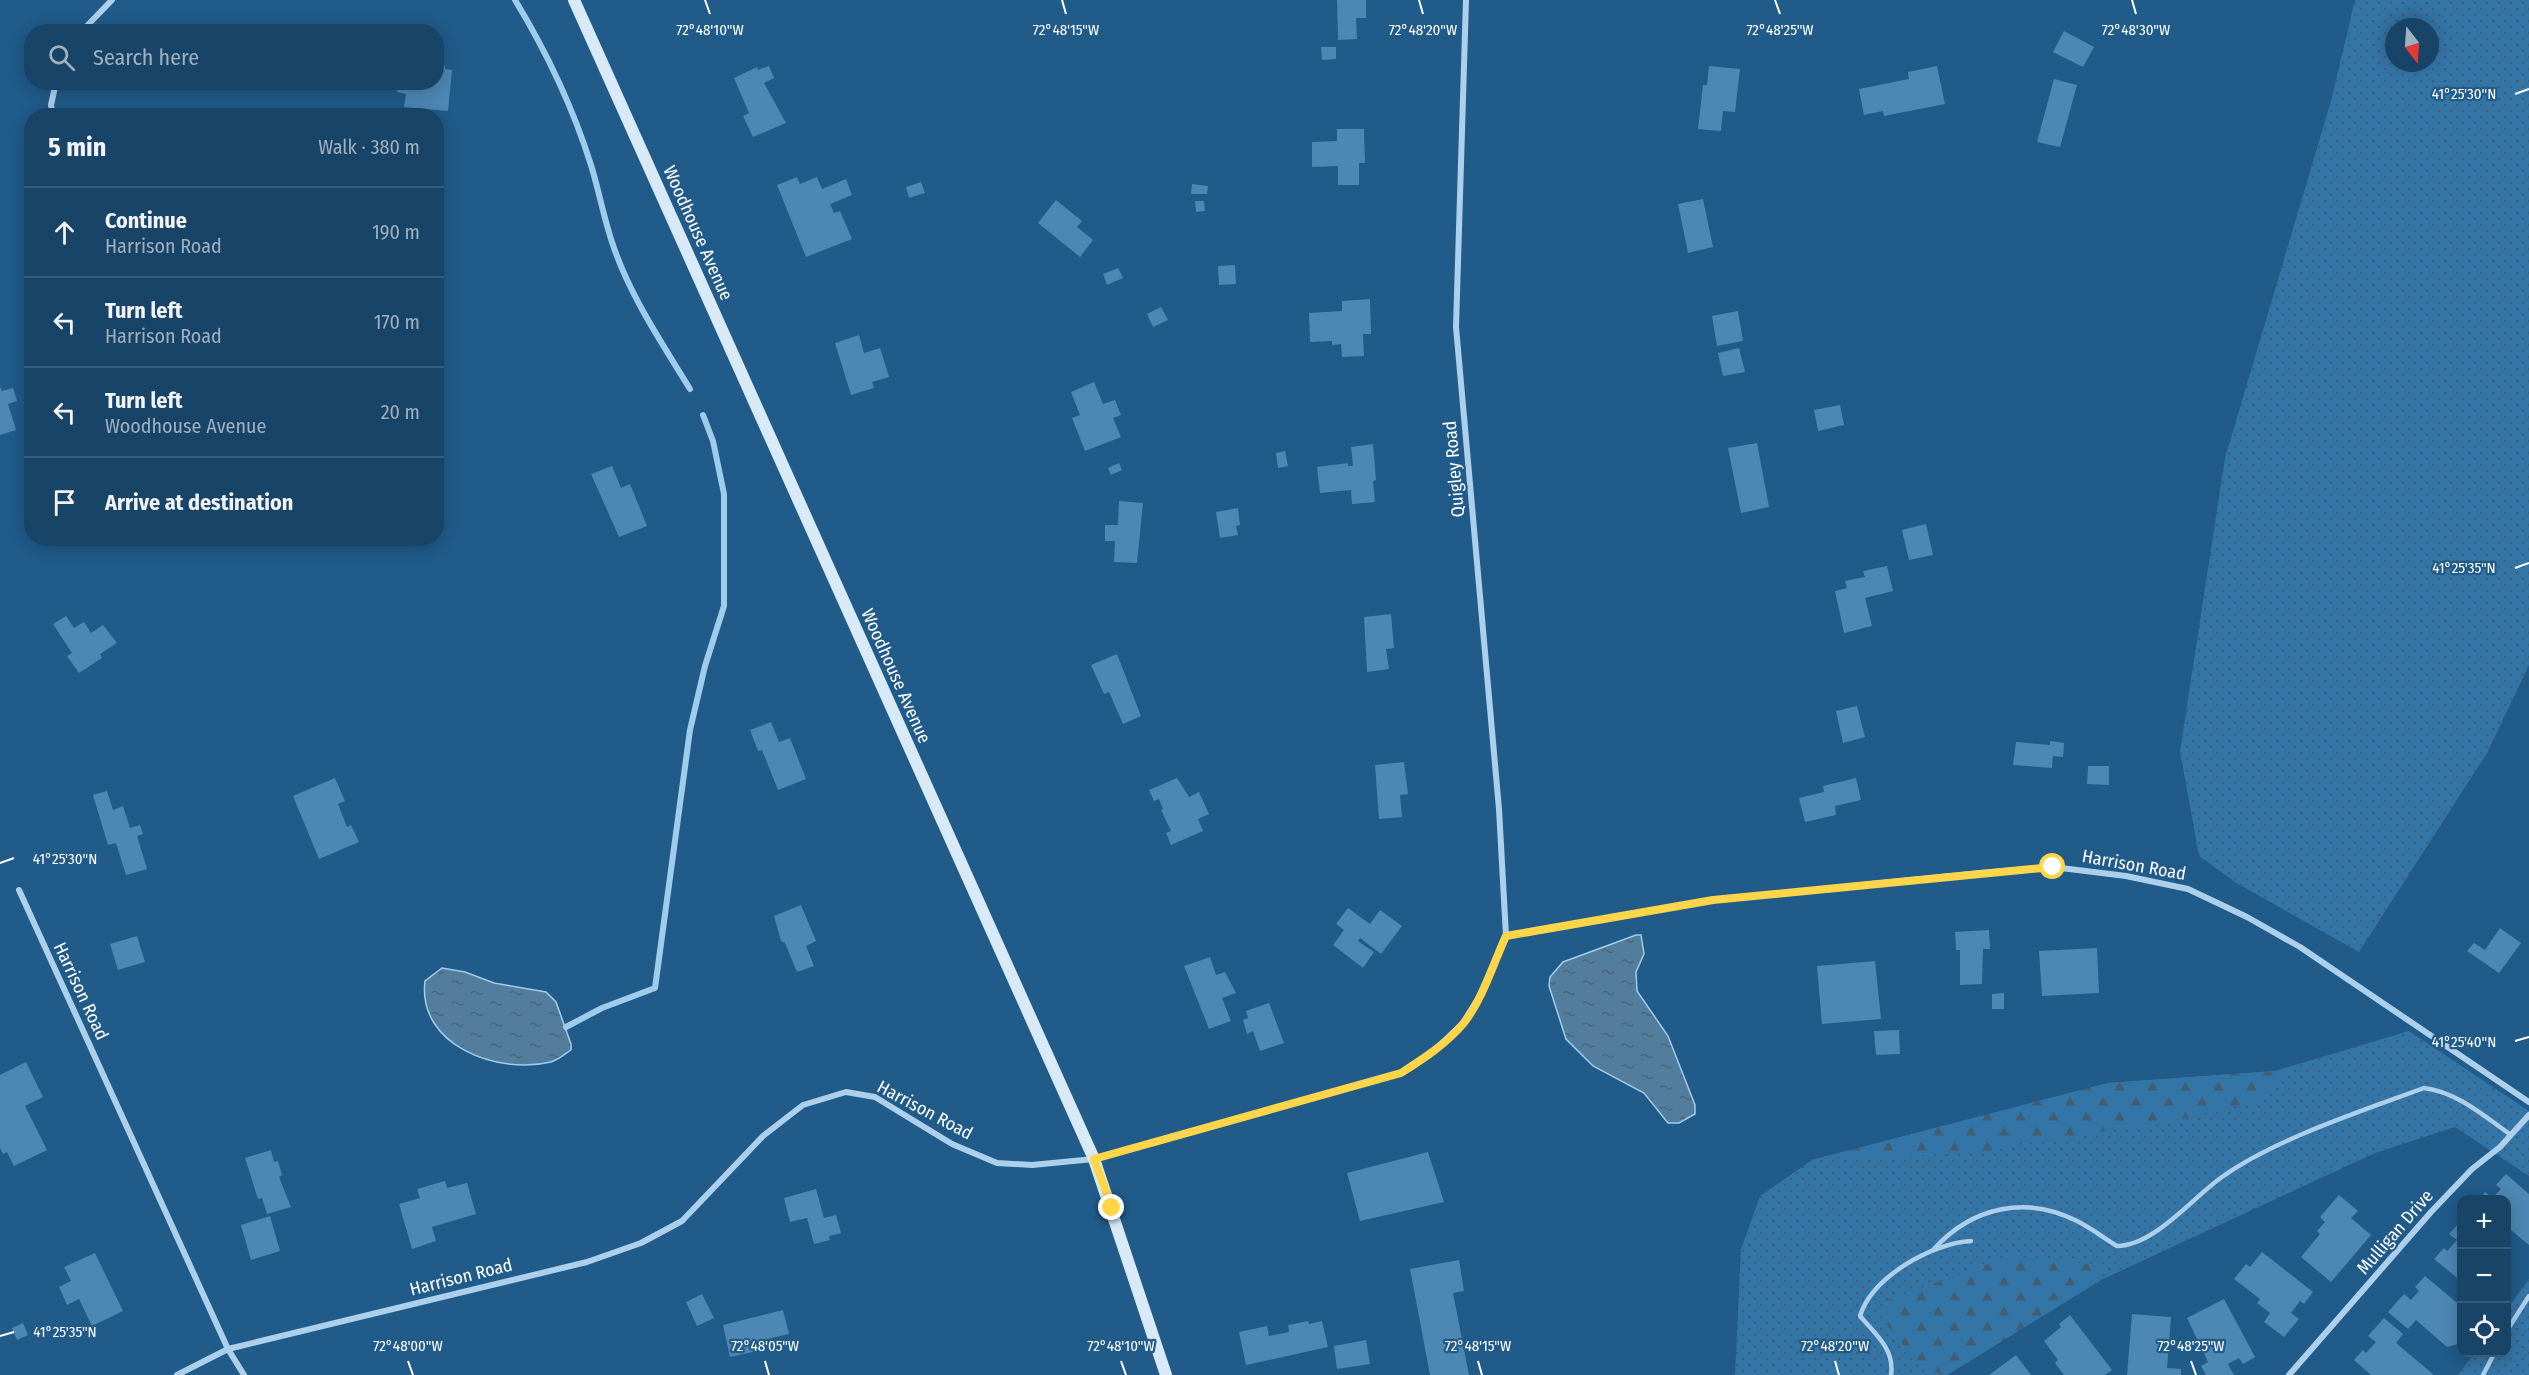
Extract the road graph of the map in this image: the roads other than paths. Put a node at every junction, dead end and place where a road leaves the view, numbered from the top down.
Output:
1 (112, 0) edge
2 (574, 0) edge
3 (1466, 0) edge
4 (89, 24) edge
5 (55, 90) edge
6 (52, 108) edge
7 (19, 890) dead end
8 (1506, 936) junction
9 (2529, 1102) edge
10 (2529, 1115) edge
11 (2511, 1135) junction
12 (1094, 1159) junction
13 (1971, 1241) dead end
14 (1934, 1249) junction
15 (2529, 1296) edge
16 (2511, 1324) edge
17 (228, 1349) junction
18 (2493, 1357) edge
19 (177, 1375) edge
20 (244, 1375) edge
21 (1166, 1375) edge
22 (1891, 1375) edge
23 (2289, 1375) edge
24 (2483, 1375) edge

1 - 4 street
2 - 12 main road, Woodhouse Avenue
3 - 8 street, Quigley Road
5 - 6 street
7 - 17 street, Harrison Road
8 - 9 street, Harrison Road
8 - 12 street, Harrison Road
10 - 11 street, Mulligan Drive
11 - 14 lane
11 - 23 street, Mulligan Drive
12 - 17 street, Harrison Road
12 - 21 main road, Woodhouse Avenue
13 - 14 lane
14 - 22 lane
15 - 16 lane
17 - 19 street
17 - 20 street
18 - 24 lane

